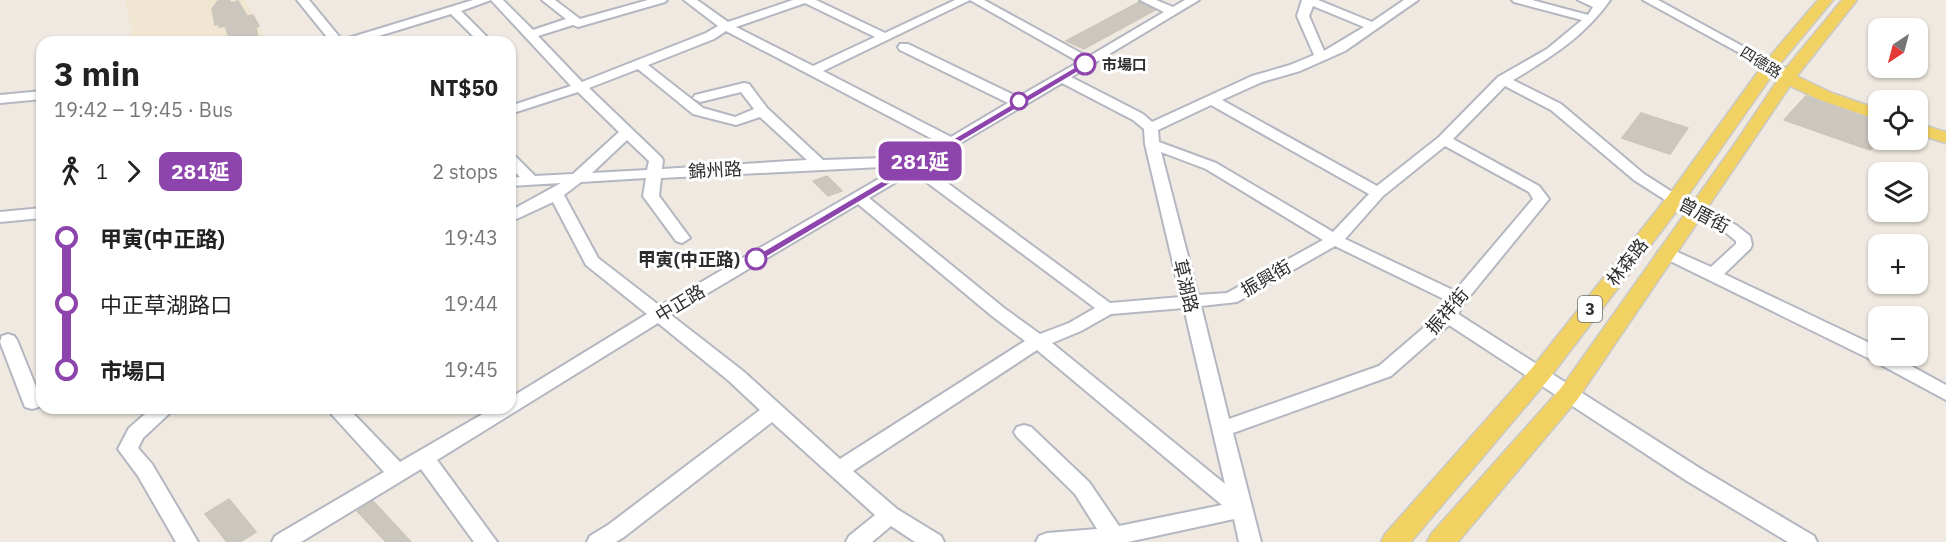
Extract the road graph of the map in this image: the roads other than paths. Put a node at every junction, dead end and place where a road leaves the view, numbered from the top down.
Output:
1 (303, 0) edge
2 (485, 0) edge
3 (497, 0) edge
4 (548, 0) edge
5 (661, 0) edge
6 (690, 0) edge
7 (805, 0) edge
8 (964, 0) edge
9 (975, 0) edge
10 (1146, 0) edge
11 (1193, 0) edge
12 (1308, 0) edge
13 (1412, 0) edge
14 (1518, 0) edge
15 (1584, 0) edge
16 (1649, 0) edge
17 (1826, 0) edge
18 (1850, 0) edge
19 (1602, 2) edge
20 (453, 10) junction
21 (1174, 12) junction
22 (1591, 19) junction
23 (575, 20) junction
24 (726, 26) junction
25 (1371, 26) junction
26 (531, 35) junction
27 (332, 36) edge
28 (366, 36) edge
29 (480, 36) edge
30 (884, 37) junction
31 (904, 47) dead end
32 (1321, 57) junction
33 (1088, 62) junction
34 (638, 63) junction
35 (815, 70) junction
36 (1779, 71) junction
37 (1062, 78) junction
38 (1503, 80) junction
39 (580, 87) junction
40 (36, 96) edge
41 (700, 98) dead end
42 (0, 99) edge
43 (1213, 101) junction
44 (1017, 102) junction
45 (516, 108) edge
46 (762, 111) junction
47 (1868, 111) edge
48 (627, 132) junction
49 (1928, 132) edge
50 (1151, 136) junction
51 (1946, 138) edge
52 (1444, 140) junction
53 (952, 142) junction
54 (917, 163) junction
55 (819, 164) junction
56 (516, 165) edge
57 (653, 174) junction
58 (577, 179) junction
59 (532, 181) junction
60 (516, 182) edge
61 (556, 193) junction
62 (1378, 193) junction
63 (860, 198) junction
64 (1675, 200) junction
65 (1696, 210) junction
66 (36, 214) edge
67 (516, 214) edge
68 (0, 217) edge
69 (682, 238) dead end
70 (1335, 240) junction
71 (1666, 252) junction
72 (1713, 275) junction
73 (1458, 299) junction
74 (1190, 302) junction
75 (1107, 309) junction
76 (660, 314) junction
77 (1448, 316) junction
78 (8, 340) dead end
79 (1038, 341) junction
80 (1868, 350) edge
81 (1898, 366) edge
82 (1540, 374) junction
83 (1569, 393) junction
84 (1946, 393) edge
85 (36, 400) edge
86 (516, 403) edge
87 (772, 411) junction
88 (158, 414) edge
89 (342, 414) edge
90 (498, 414) edge
91 (1221, 430) junction
92 (1024, 432) dead end
93 (425, 459) junction
94 (840, 470) junction
95 (399, 474) junction
96 (1242, 509) junction
97 (890, 515) junction
98 (1114, 536) junction
99 (187, 542) edge
100 (283, 542) edge
101 (486, 542) edge
102 (598, 542) edge
103 (857, 542) edge
104 (933, 542) edge
105 (1047, 542) edge
106 (1250, 542) edge
107 (1395, 542) edge
108 (1441, 542) edge
109 (1806, 542) edge

1 - 27 street
2 - 20 street
3 - 26 street
4 - 23 street
5 - 23 street
6 - 24 street
7 - 24 street
7 - 30 street
8 - 30 street
9 - 33 street
10 - 21 street
11 - 21 street, 中正路
12 - 25 street
12 - 32 street
13 - 25 street
14 - 22 street
15 - 19 street
16 - 36 street, 四德路
17 - 36 main road, 林森路 / 3
18 - 36 main road, 林森路 / 3
19 - 22 street, 振興街
20 - 28 street
20 - 29 street
21 - 33 street, 中正路
22 - 38 street, 振興街
23 - 26 street
24 - 34 street
24 - 35 street
25 - 32 street
26 - 39 street
30 - 35 street
31 - 44 street
32 - 43 street
33 - 37 street, 中正路
34 - 39 street
34 - 46 street
35 - 53 street
36 - 47 main road, 四德路
36 - 64 main road, 林森路 / 3
36 - 65 main road, 林森路 / 3
37 - 44 street, 中正路
37 - 50 street
38 - 52 street, 振興街
38 - 64 street, 曾厝街
39 - 45 street
39 - 48 street
40 - 42 street
41 - 46 street
43 - 50 street
43 - 62 street
44 - 53 street, 中正路
46 - 55 street
48 - 57 street
48 - 58 street
49 - 51 main road
50 - 70 street
50 - 74 street, 草湖路
52 - 62 street, 振興街
52 - 73 street, 振祥街
53 - 54 street, 中正路
54 - 55 street, 錦州路
54 - 63 street, 中正路
54 - 75 street
55 - 57 street, 錦州路
56 - 59 street
57 - 58 street, 錦州路
57 - 69 street
58 - 59 street, 錦州路
58 - 61 street
59 - 60 street, 錦州路
61 - 67 street
61 - 76 street
62 - 70 street, 振興街
63 - 76 street, 中正路
63 - 79 street
64 - 65 street, 曾厝街
64 - 82 main road, 林森路 / 3
65 - 71 main road, 林森路 / 3
65 - 72 street, 曾厝街
66 - 68 street
70 - 73 street
70 - 74 street, 振興街
71 - 72 street
71 - 83 main road, 林森路 / 3
72 - 80 street
73 - 77 street, 振祥街
74 - 75 street, 振興街
74 - 91 street, 草湖路
75 - 79 street, 振興街
76 - 86 street, 中正路
76 - 87 street
77 - 82 street
77 - 91 street, 振祥街
78 - 85 street
79 - 94 street, 振興街
79 - 96 street
81 - 84 street
82 - 83 street
82 - 107 main road, 林森路 / 3
83 - 108 main road, 林森路 / 3
83 - 109 street
87 - 94 street
87 - 102 street
88 - 99 street
89 - 95 street
90 - 93 street, 中正路
91 - 96 street, 草湖路
92 - 98 street
93 - 95 street, 中正路
93 - 101 street
94 - 97 street
95 - 100 street, 中正路
96 - 98 street
96 - 106 street, 草湖路
97 - 103 street
97 - 104 street
98 - 105 street

